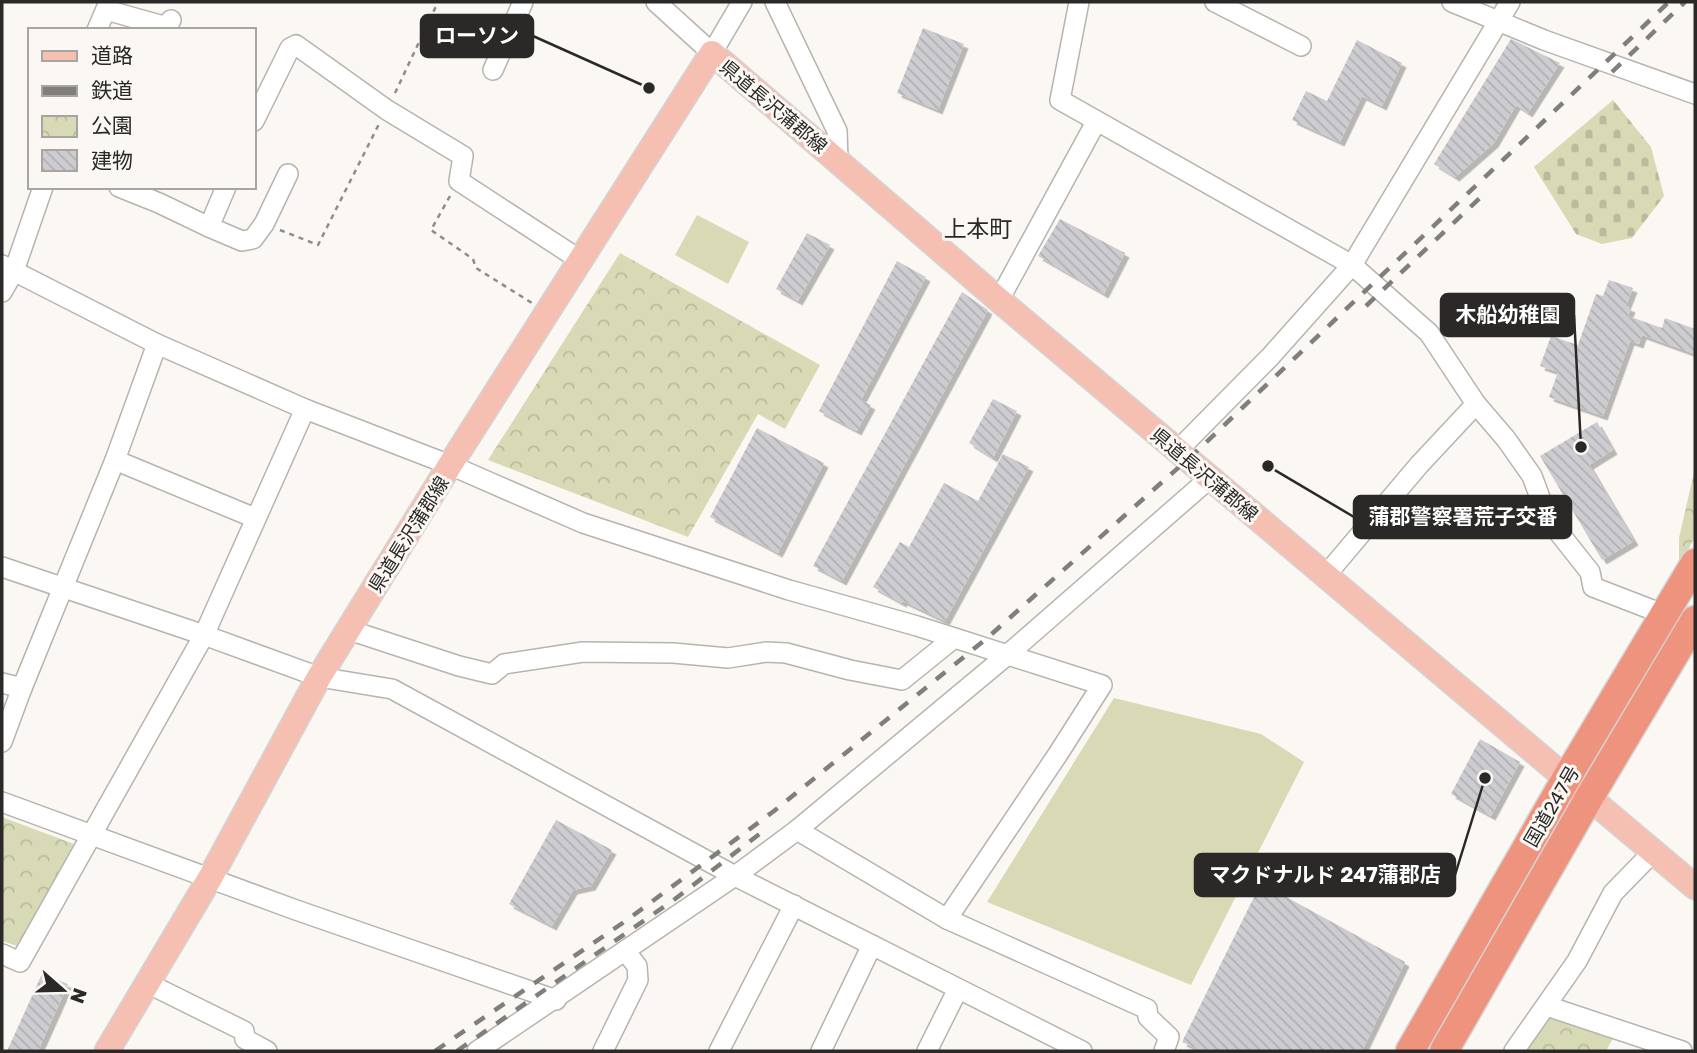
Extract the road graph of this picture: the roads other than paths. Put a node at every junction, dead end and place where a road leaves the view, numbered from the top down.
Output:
1 (523, 2) edge
2 (656, 2) edge
3 (743, 2) edge
4 (775, 2) edge
5 (1079, 2) edge
6 (1214, 2) edge
7 (1452, 2) edge
8 (1510, 2) edge
9 (108, 6) edge
10 (171, 20) dead end
11 (1499, 22) junction
12 (98, 28) edge
13 (1301, 46) dead end
14 (712, 53) junction
15 (493, 70) dead end
16 (1695, 94) edge
17 (256, 117) edge
18 (1096, 122) junction
19 (838, 160) junction
20 (288, 174) dead end
21 (42, 189) edge
22 (130, 189) edge
23 (225, 189) edge
24 (163, 195) edge
25 (209, 227) junction
26 (580, 260) junction
27 (1352, 265) junction
28 (8, 268) edge
29 (2, 292) edge
30 (999, 300) junction
31 (157, 344) junction
32 (1476, 404) junction
33 (305, 409) junction
34 (1177, 451) junction
35 (115, 460) junction
36 (450, 465) junction
37 (1209, 478) junction
38 (255, 518) junction
39 (1695, 563) edge
40 (2, 567) edge
41 (1326, 575) junction
42 (62, 588) junction
43 (1663, 614) junction
44 (1693, 629) edge
45 (349, 630) junction
46 (204, 635) junction
47 (954, 638) junction
48 (1006, 656) junction
49 (320, 677) junction
50 (2, 683) edge
51 (22, 688) junction
52 (2, 742) edge
53 (1567, 777) junction
54 (1589, 798) junction
55 (2, 802) edge
56 (797, 830) junction
57 (89, 835) junction
58 (1653, 852) junction
59 (735, 876) junction
60 (209, 878) junction
61 (1695, 887) edge
62 (794, 905) junction
63 (947, 919) junction
64 (872, 945) junction
65 (626, 951) junction
66 (2, 954) edge
67 (147, 983) junction
68 (958, 989) junction
69 (556, 1000) junction
70 (1547, 1006) junction
71 (1047, 1043) edge
72 (107, 1051) edge
73 (267, 1051) edge
74 (477, 1051) edge
75 (603, 1051) edge
76 (719, 1051) edge
77 (821, 1051) edge
78 (927, 1051) edge
79 (1082, 1051) edge
80 (1164, 1051) edge
81 (1410, 1051) edge
82 (1444, 1051) edge
83 (1514, 1051) edge
84 (1682, 1051) edge

1 - 15 street
2 - 14 street
3 - 14 street
4 - 19 street
5 - 18 street
6 - 13 street
7 - 11 street
8 - 11 street
9 - 10 street
9 - 12 street
11 - 16 street
11 - 27 street
14 - 19 main road, 県道長沢蒲郡線
14 - 26 main road, 県道長沢蒲郡線
17 - 26 street
18 - 27 street
18 - 30 street
19 - 30 main road, 県道長沢蒲郡線
20 - 25 street
21 - 28 street
22 - 24 street
23 - 25 street
24 - 25 street
26 - 36 main road, 県道長沢蒲郡線
27 - 32 street
27 - 34 street
28 - 29 street
28 - 31 street
30 - 34 main road, 県道長沢蒲郡線
31 - 33 street
31 - 35 street
32 - 41 street
32 - 43 street
33 - 36 street
33 - 38 street
34 - 37 main road, 県道長沢蒲郡線
35 - 38 street
35 - 42 street
36 - 45 main road, 県道長沢蒲郡線
36 - 47 street
37 - 41 main road, 県道長沢蒲郡線
37 - 48 street
38 - 46 street
39 - 43 highway, 国道247号
40 - 42 street
41 - 53 main road, 県道長沢蒲郡線
42 - 46 street
42 - 51 street
43 - 53 highway, 国道247号
44 - 54 highway, 国道247号
45 - 47 street
45 - 49 main road, 県道長沢蒲郡線
46 - 49 street
46 - 57 street
47 - 48 street
48 - 56 street
48 - 63 street
49 - 59 street
49 - 60 main road, 県道長沢蒲郡線
50 - 51 street
51 - 52 street
53 - 54 main road, 県道長沢蒲郡線
53 - 81 highway, 国道247号
54 - 58 main road, 県道長沢蒲郡線
54 - 82 highway, 国道247号
55 - 57 street
56 - 59 street
56 - 63 street
57 - 60 street
57 - 66 street
58 - 61 main road, 県道長沢蒲郡線
58 - 70 street
59 - 62 street
59 - 65 street
60 - 67 main road, 県道長沢蒲郡線
60 - 69 street
62 - 64 street
62 - 76 street
63 - 80 street
64 - 68 street
64 - 77 street
65 - 69 street
65 - 75 street
67 - 72 main road, 県道長沢蒲郡線
67 - 73 street
68 - 71 street
68 - 78 street
69 - 74 street
70 - 83 street
70 - 84 street
71 - 79 street

